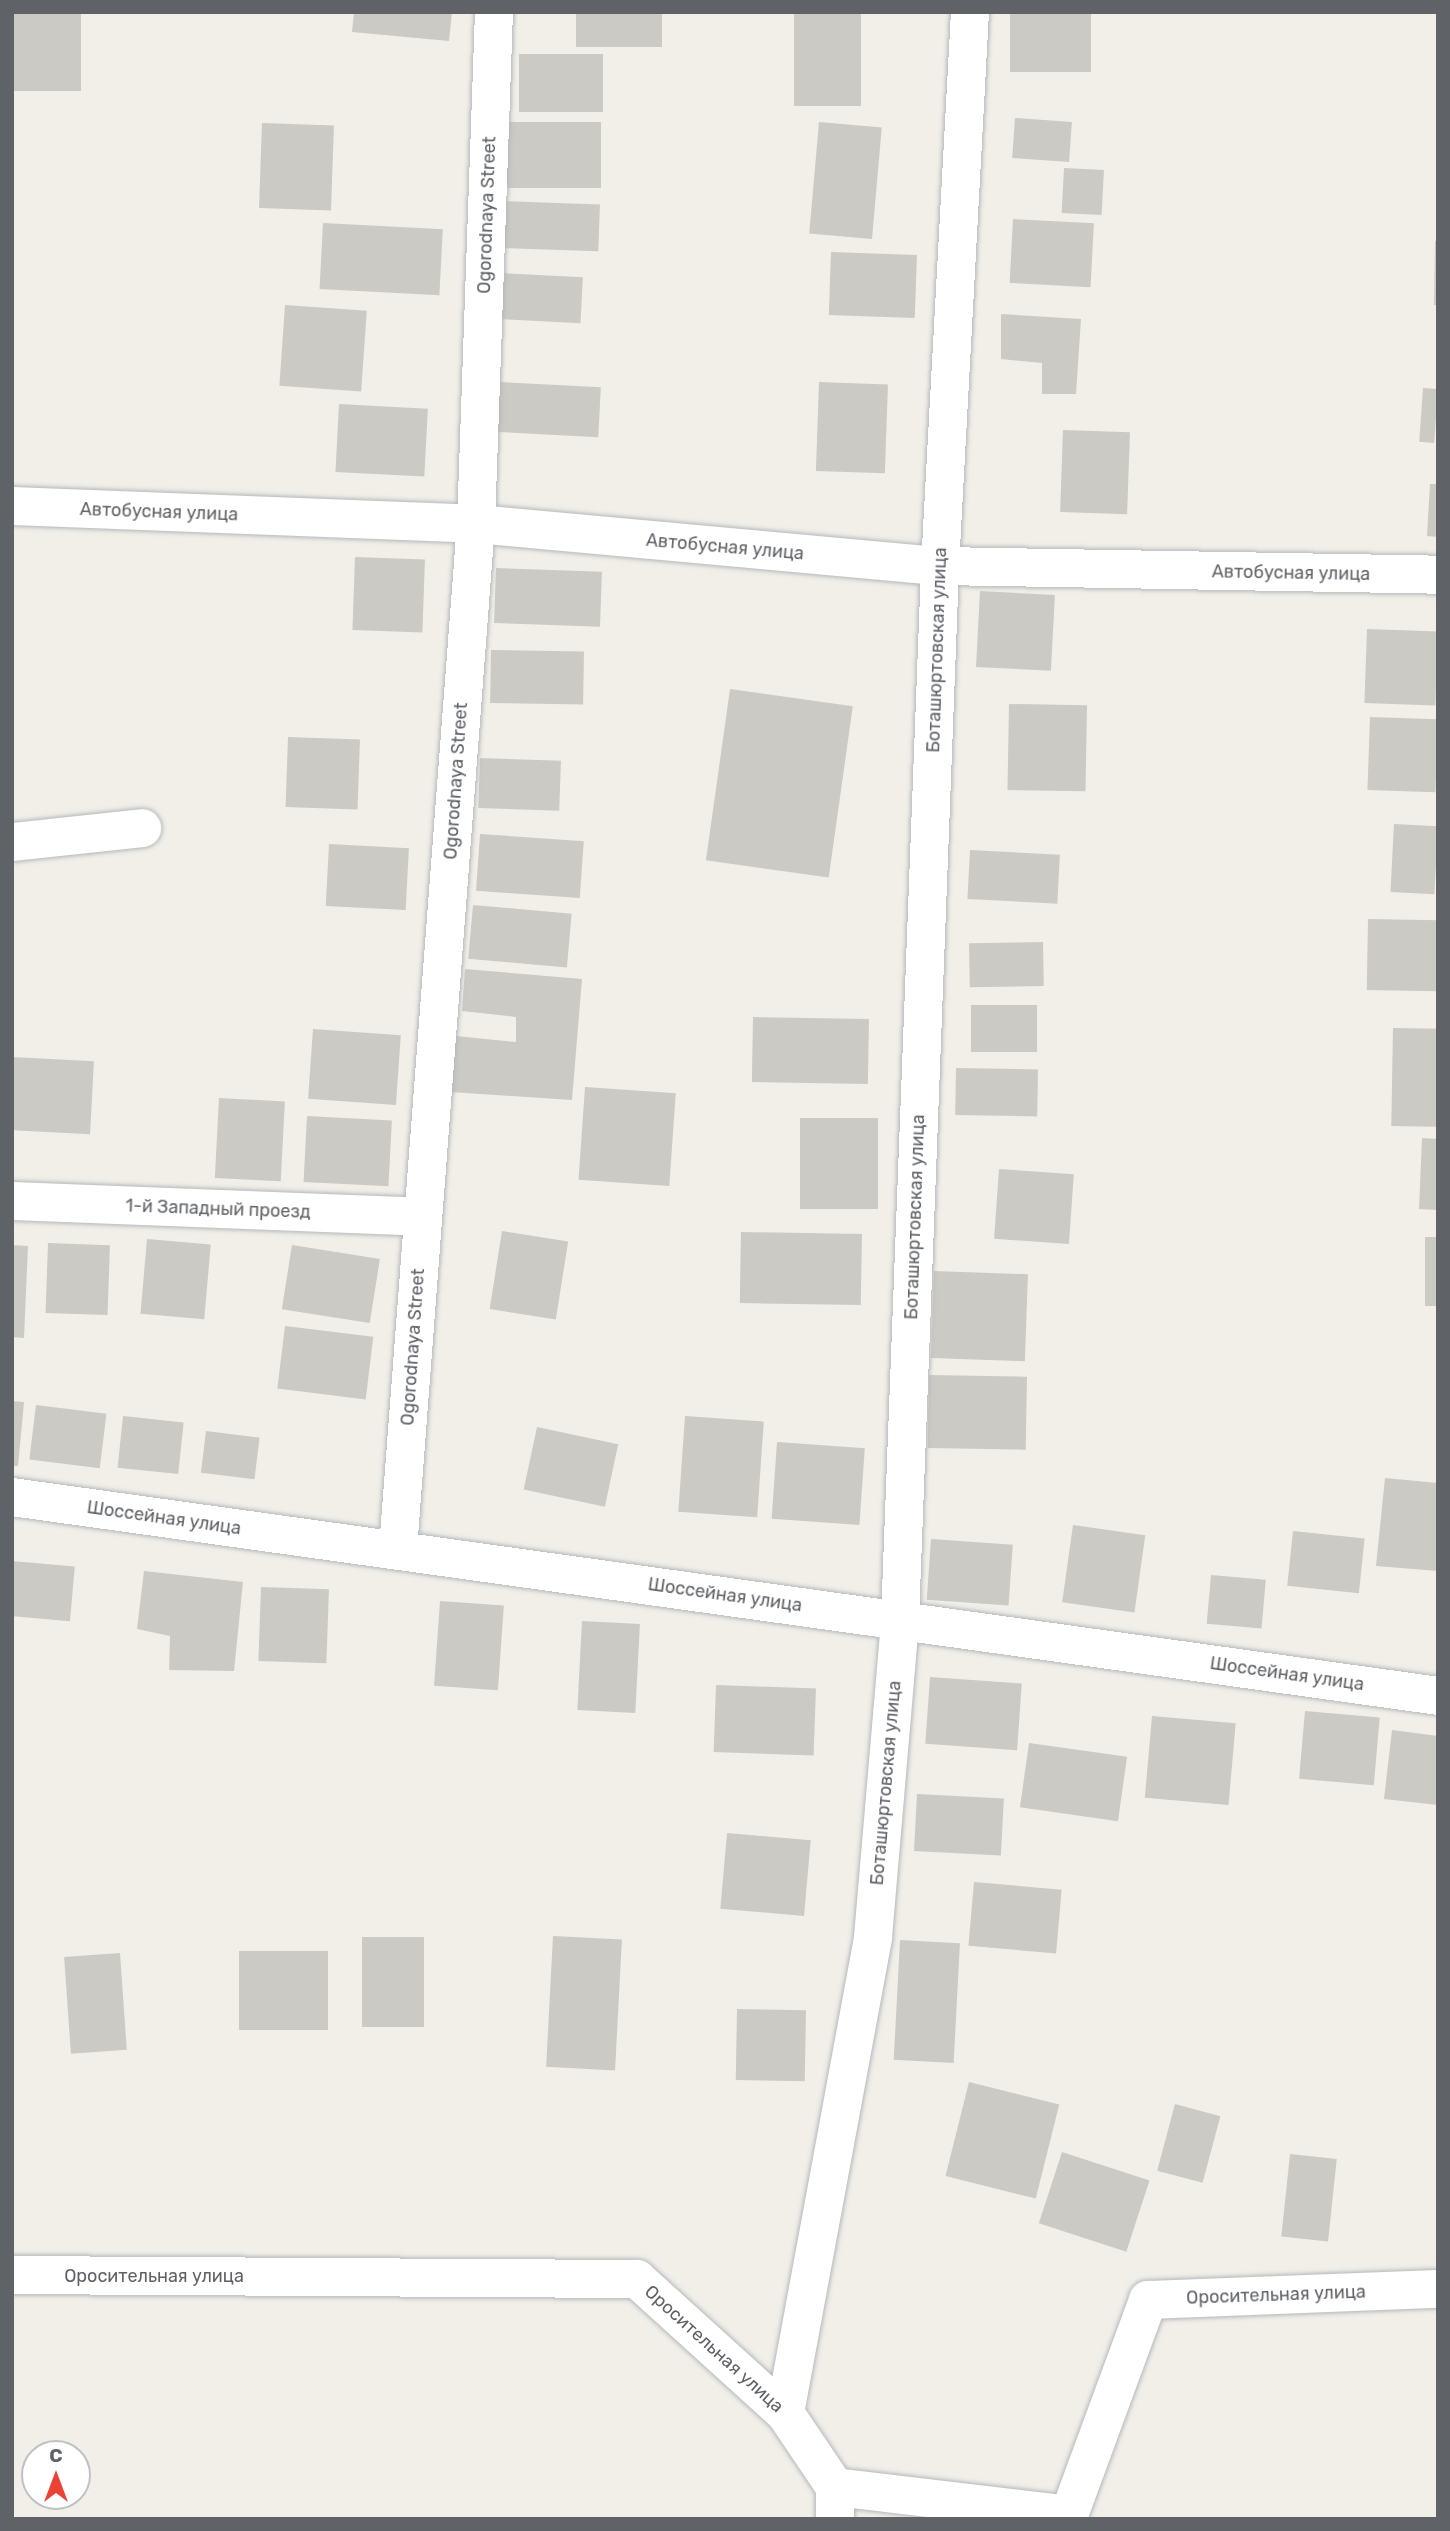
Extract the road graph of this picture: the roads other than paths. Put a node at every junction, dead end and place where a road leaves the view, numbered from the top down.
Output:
1 (494, 12) edge
2 (970, 12) edge
3 (12, 506) edge
4 (476, 524) junction
5 (940, 566) junction
6 (1438, 575) edge
7 (142, 828) dead end
8 (12, 842) edge
9 (12, 1201) edge
10 (423, 1217) junction
11 (12, 1497) edge
12 (398, 1549) junction
13 (900, 1619) junction
14 (1438, 1696) edge
15 (12, 2275) edge
16 (1438, 2289) edge
17 (785, 2413) junction
18 (835, 2503) edge

1 - 4 street, Ogorodnaya Street
2 - 5 street, Боташюртовская улица
3 - 4 street, Автобусная улица
4 - 5 street, Автобусная улица
4 - 10 street, Ogorodnaya Street
5 - 6 street, Автобусная улица
5 - 13 street, Боташюртовская улица
7 - 8 street
9 - 10 street, 1-й Западный проезд
10 - 12 street, Ogorodnaya Street
11 - 12 street, Шоссейная улица
12 - 13 street, Шоссейная улица
13 - 14 street, Шоссейная улица
13 - 17 street, Боташюртовская улица
15 - 17 street, Оросительная улица
16 - 18 street, Оросительная улица
17 - 18 street, Оросительная улица

